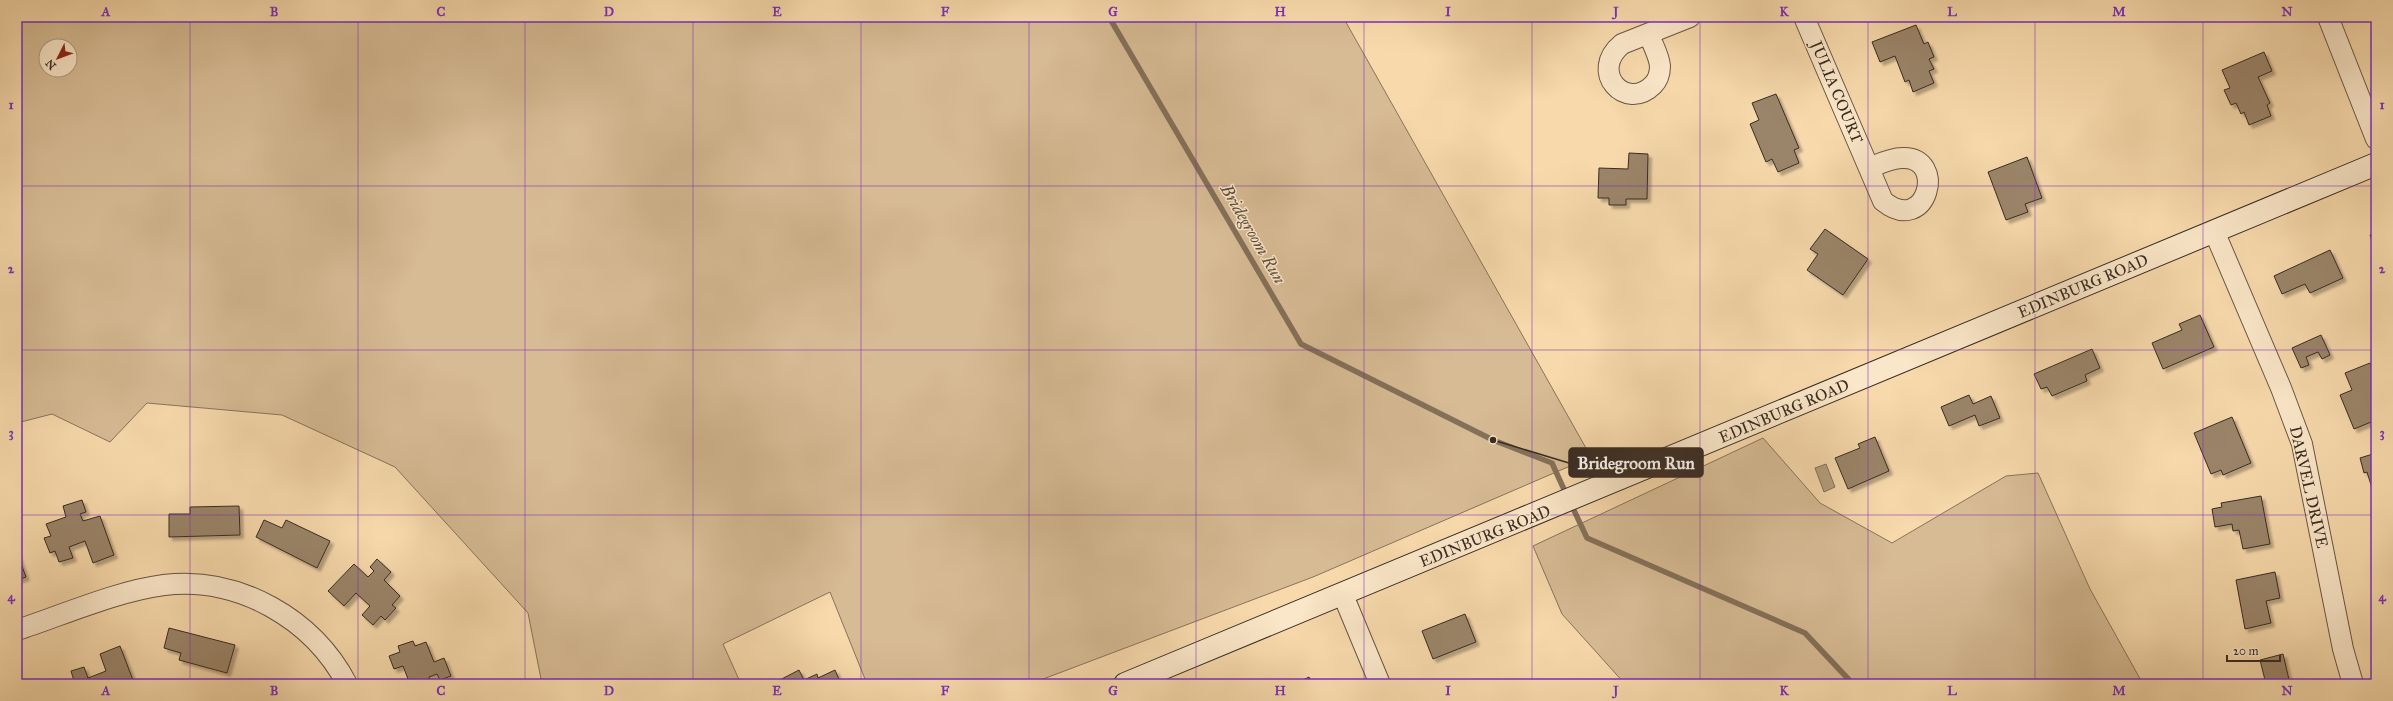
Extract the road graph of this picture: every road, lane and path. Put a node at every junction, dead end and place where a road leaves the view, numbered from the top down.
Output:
1 (1690, 17) edge
2 (1804, 17) edge
3 (2328, 17) edge
4 (1649, 34) dead end
5 (2376, 139) edge
6 (2376, 164) edge
7 (1869, 168) dead end
8 (2214, 231) junction
9 (1343, 595) junction
10 (17, 630) edge
11 (347, 684) edge
12 (1125, 684) edge
13 (1380, 684) edge
14 (2353, 684) edge

1 - 4 street
2 - 7 street, JULIA COURT
3 - 5 street
6 - 8 main road, EDINBURG ROAD
8 - 9 main road, EDINBURG ROAD
8 - 14 street, DARVEL DRIVE
9 - 12 main road, EDINBURG ROAD
9 - 13 street
10 - 11 street

